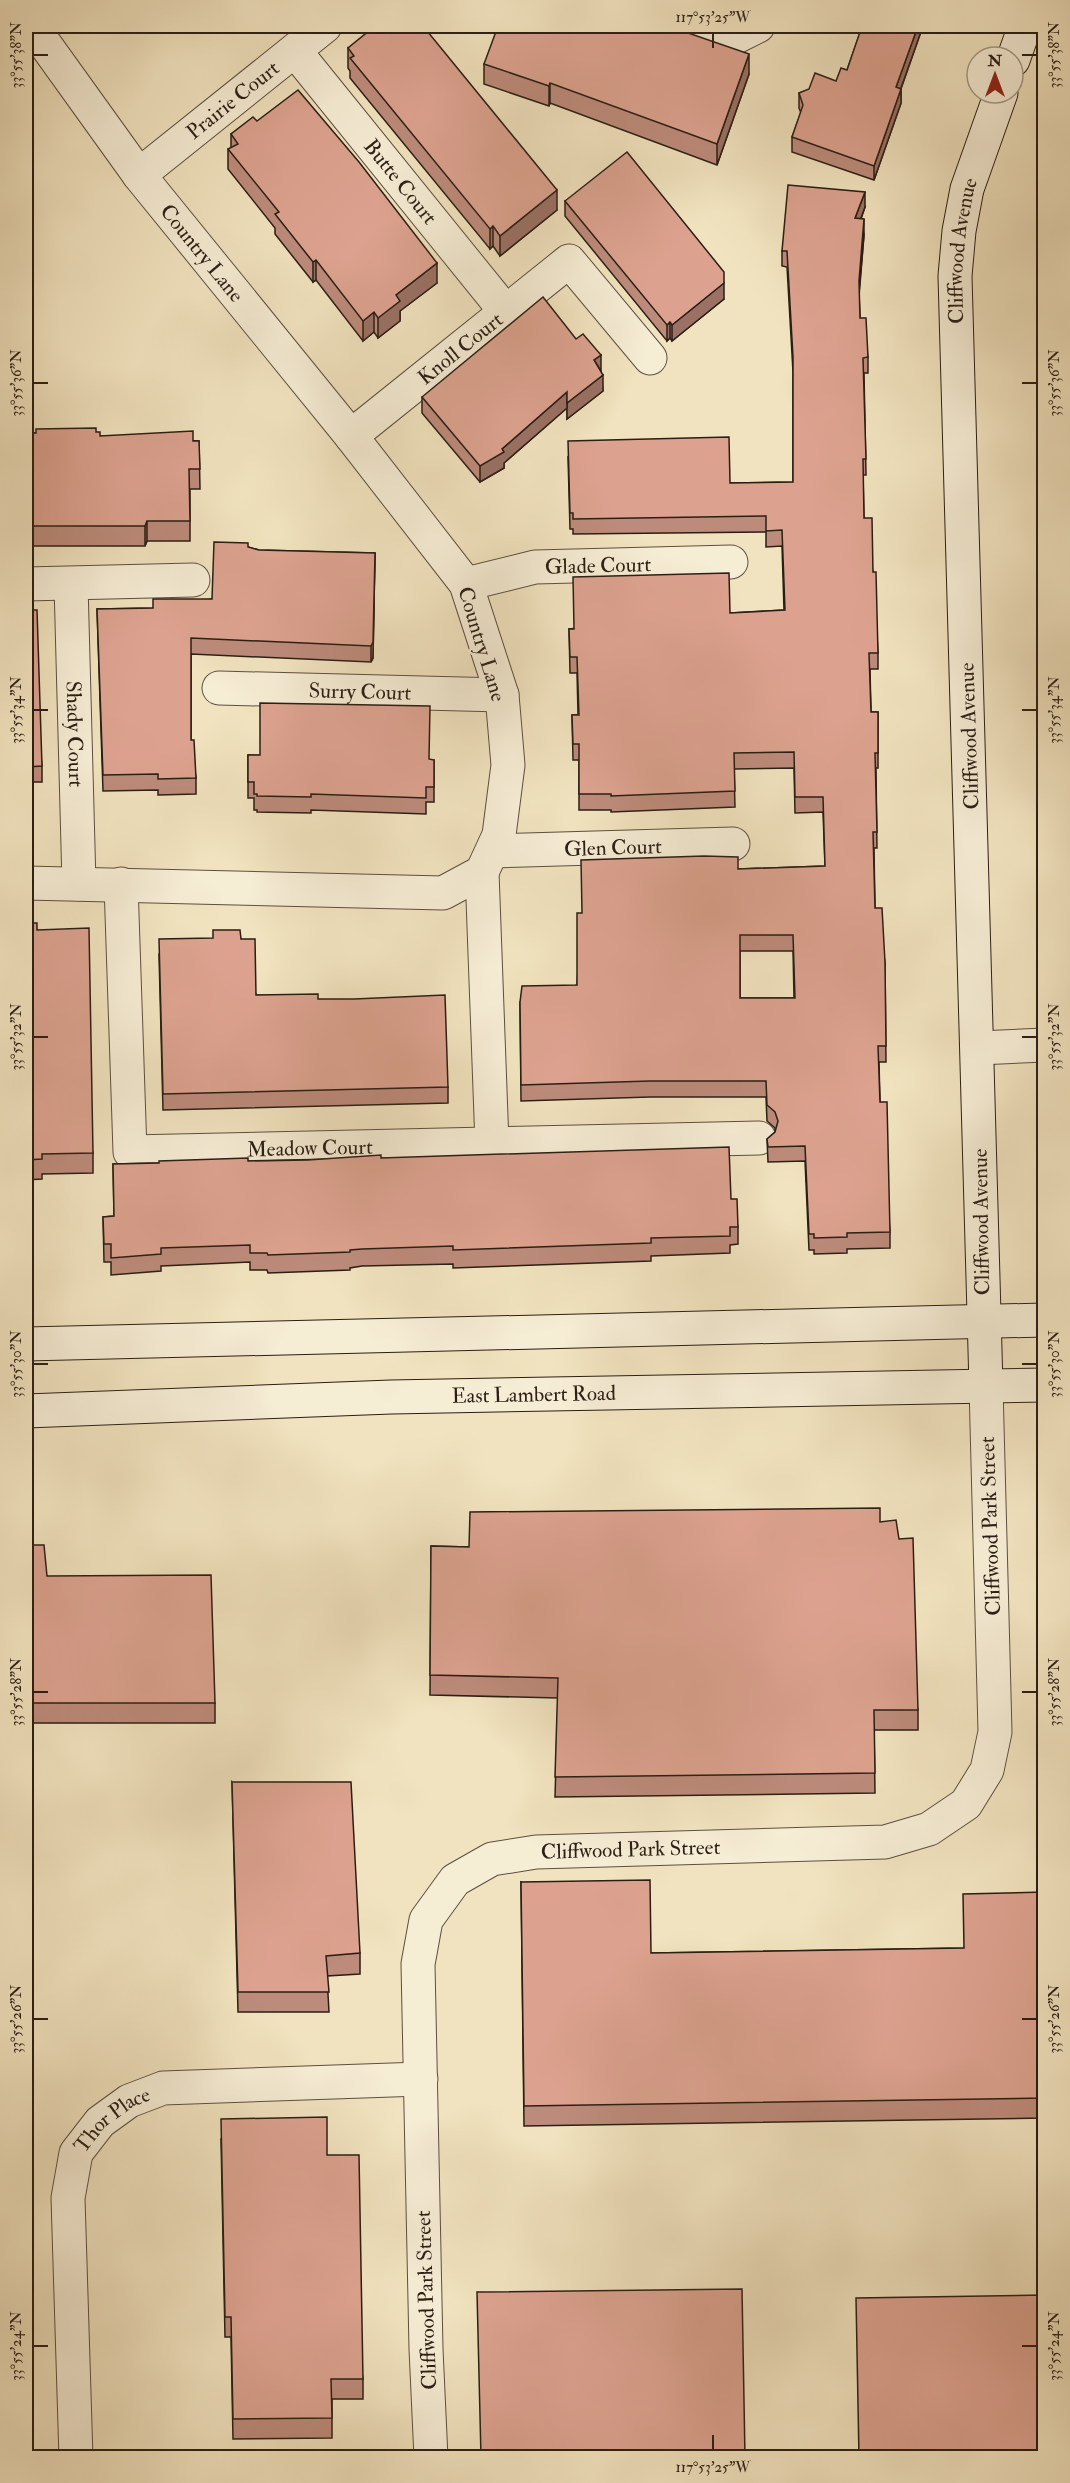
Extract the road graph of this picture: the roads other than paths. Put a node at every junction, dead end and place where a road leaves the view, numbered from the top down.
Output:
1 (32, 26) edge
2 (325, 26) edge
3 (702, 26) edge
4 (758, 26) edge
5 (1025, 26) edge
6 (1018, 45) edge
7 (295, 51) junction
8 (997, 105) edge
9 (139, 175) junction
10 (506, 312) junction
11 (650, 358) dead end
12 (351, 435) junction
13 (731, 562) dead end
14 (194, 580) dead end
15 (26, 584) edge
16 (71, 584) junction
17 (466, 584) junction
18 (219, 688) dead end
19 (502, 695) junction
20 (733, 844) dead end
21 (487, 862) junction
22 (26, 883) edge
23 (79, 884) junction
24 (121, 884) junction
25 (1044, 1045) edge
26 (978, 1048) junction
27 (759, 1138) dead end
28 (492, 1144) junction
29 (1044, 1320) edge
30 (983, 1321) junction
31 (26, 1344) edge
32 (1044, 1384) edge
33 (986, 1386) junction
34 (26, 1411) edge
35 (421, 2079) junction
36 (76, 2457) edge
37 (431, 2457) edge

1 - 9 street, Country Lane
2 - 7 street, Prairie Court
3 - 4 street
5 - 6 street
7 - 9 street, Prairie Court
7 - 10 street, Butte Court
8 - 26 street, Cliffwood Avenue
9 - 12 street, Country Lane
10 - 11 street, Knoll Court
10 - 12 street, Knoll Court
12 - 17 street, Country Lane
13 - 17 street, Glade Court
14 - 16 street
15 - 16 street
16 - 23 street, Shady Court
17 - 19 street, Country Lane
18 - 19 street, Surry Court
19 - 21 street, Country Lane
20 - 21 street, Glen Court
21 - 24 street
21 - 28 street
22 - 23 street
23 - 24 street
24 - 28 street, Meadow Court
25 - 26 street
26 - 30 street, Cliffwood Avenue
27 - 28 street, Meadow Court
29 - 30 street
30 - 31 street
30 - 33 street, Cliffwood Avenue
32 - 33 street, East Lambert Road
33 - 34 street, East Lambert Road
33 - 35 street, Cliffwood Park Street
35 - 36 street, Thor Place
35 - 37 street, Cliffwood Park Street

